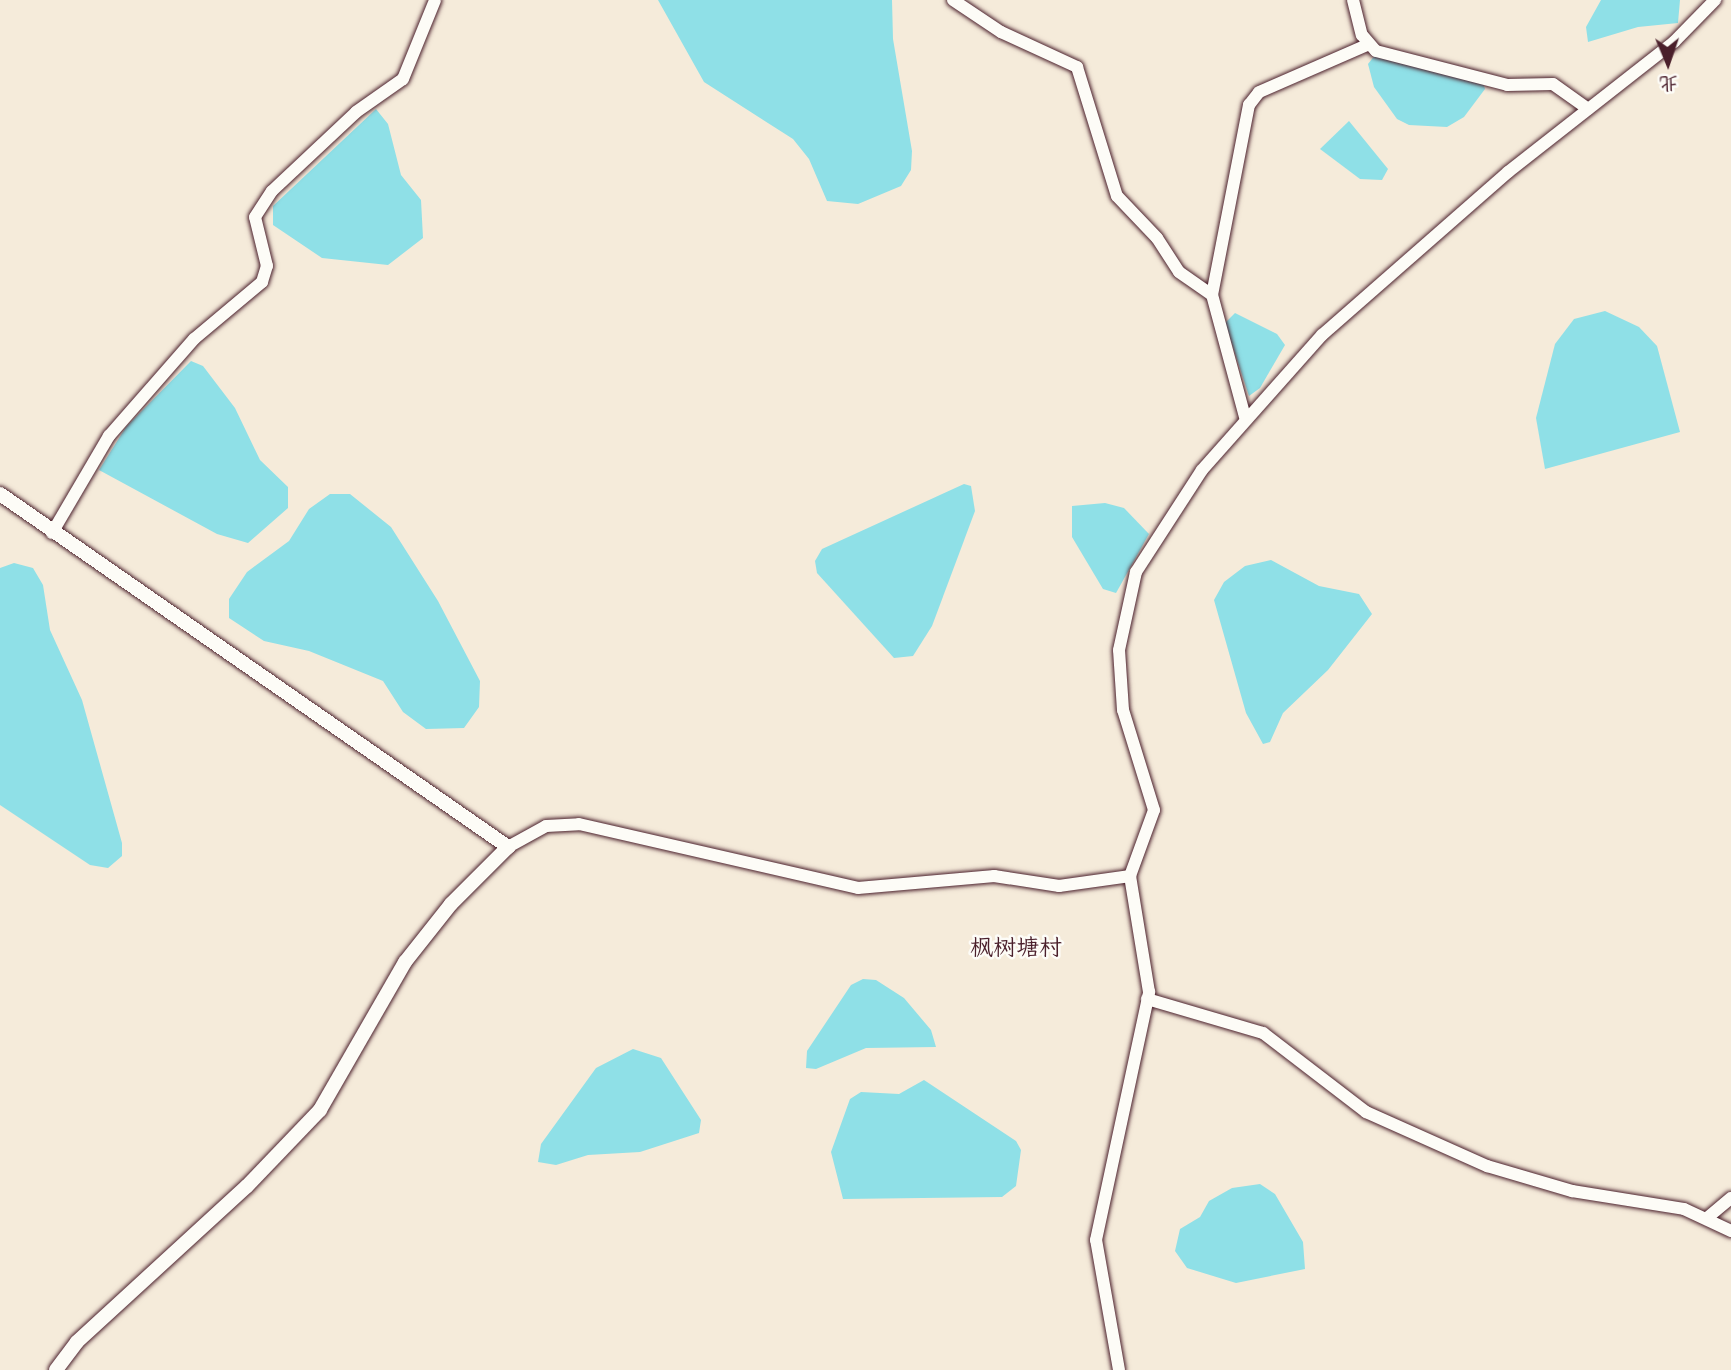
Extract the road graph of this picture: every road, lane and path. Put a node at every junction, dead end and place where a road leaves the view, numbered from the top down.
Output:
1 (435, 0) edge
2 (953, 0) edge
3 (1353, 0) edge
4 (1715, 0) edge
5 (1367, 45) junction
6 (1588, 109) junction
7 (1212, 295) junction
8 (1245, 417) junction
9 (0, 494) edge
10 (52, 533) junction
11 (508, 847) junction
12 (1130, 876) junction
13 (1147, 999) junction
14 (1731, 1198) edge
15 (1707, 1218) junction
16 (1731, 1231) edge
17 (56, 1370) edge
18 (1119, 1370) edge

1 - 10 street
2 - 7 street
3 - 5 street
4 - 6 street
5 - 6 street
5 - 7 street
6 - 8 street
7 - 8 street
8 - 12 street
9 - 10 street
10 - 11 street
11 - 12 street
11 - 17 street
12 - 13 street
13 - 15 street
13 - 18 street
14 - 15 street
15 - 16 street

